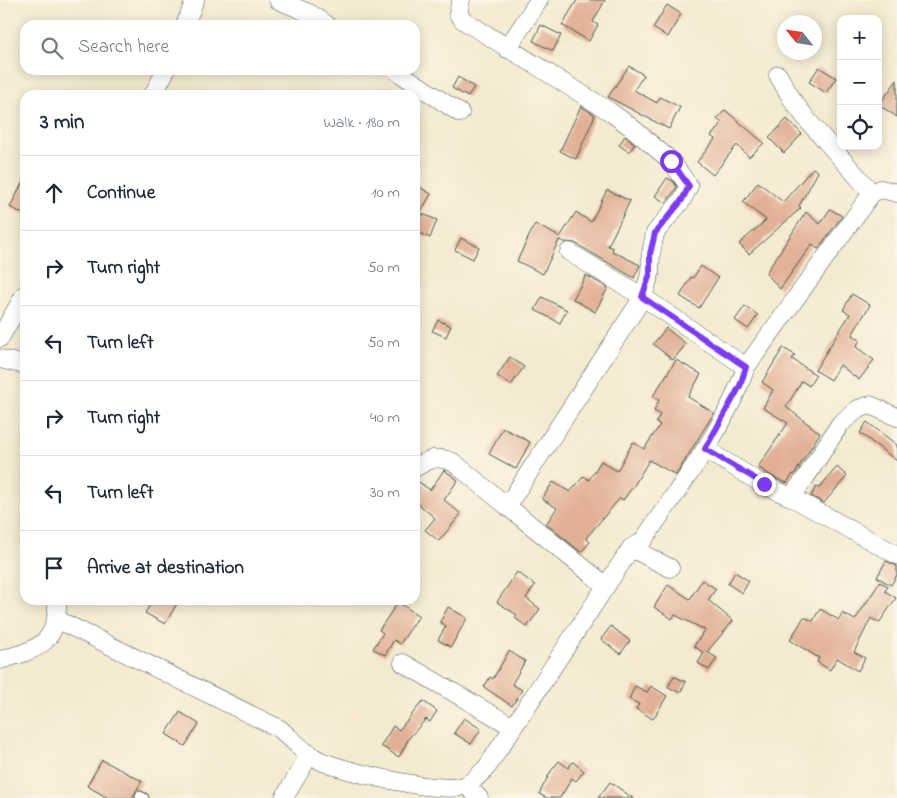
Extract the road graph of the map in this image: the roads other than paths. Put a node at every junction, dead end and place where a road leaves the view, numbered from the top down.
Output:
1 (195, 0) edge
2 (278, 0) edge
3 (461, 0) edge
4 (539, 0) edge
5 (187, 20) edge
6 (320, 20) edge
7 (507, 49) junction
8 (163, 75) edge
9 (403, 75) edge
10 (778, 75) dead end
11 (156, 90) edge
12 (460, 113) dead end
13 (872, 193) junction
14 (897, 194) edge
15 (569, 252) dead end
16 (642, 297) junction
17 (20, 303) edge
18 (0, 338) edge
19 (0, 359) edge
20 (20, 364) edge
21 (746, 367) junction
22 (897, 417) edge
23 (705, 449) junction
24 (420, 465) edge
25 (791, 498) junction
26 (508, 506) junction
27 (631, 548) junction
28 (897, 555) edge
29 (670, 568) dead end
30 (606, 586) junction
31 (57, 605) edge
32 (56, 619) junction
33 (0, 660) edge
34 (402, 663) dead end
35 (513, 727) junction
36 (310, 754) junction
37 (466, 786) junction
38 (284, 798) edge
39 (479, 798) edge

1 - 5 street
2 - 6 street
3 - 7 street
4 - 7 street
7 - 16 street
8 - 11 street
9 - 12 street
10 - 13 street
13 - 14 street
13 - 21 street
15 - 16 street
16 - 21 street
16 - 26 street
17 - 18 street
19 - 20 street
21 - 23 street
22 - 25 street
23 - 25 street
23 - 27 street
24 - 26 street
25 - 28 street
26 - 30 street
27 - 29 street
27 - 30 street
30 - 35 street
31 - 32 street
32 - 33 street
32 - 36 street
34 - 35 street
35 - 37 street
36 - 37 street
36 - 38 street
37 - 39 street

